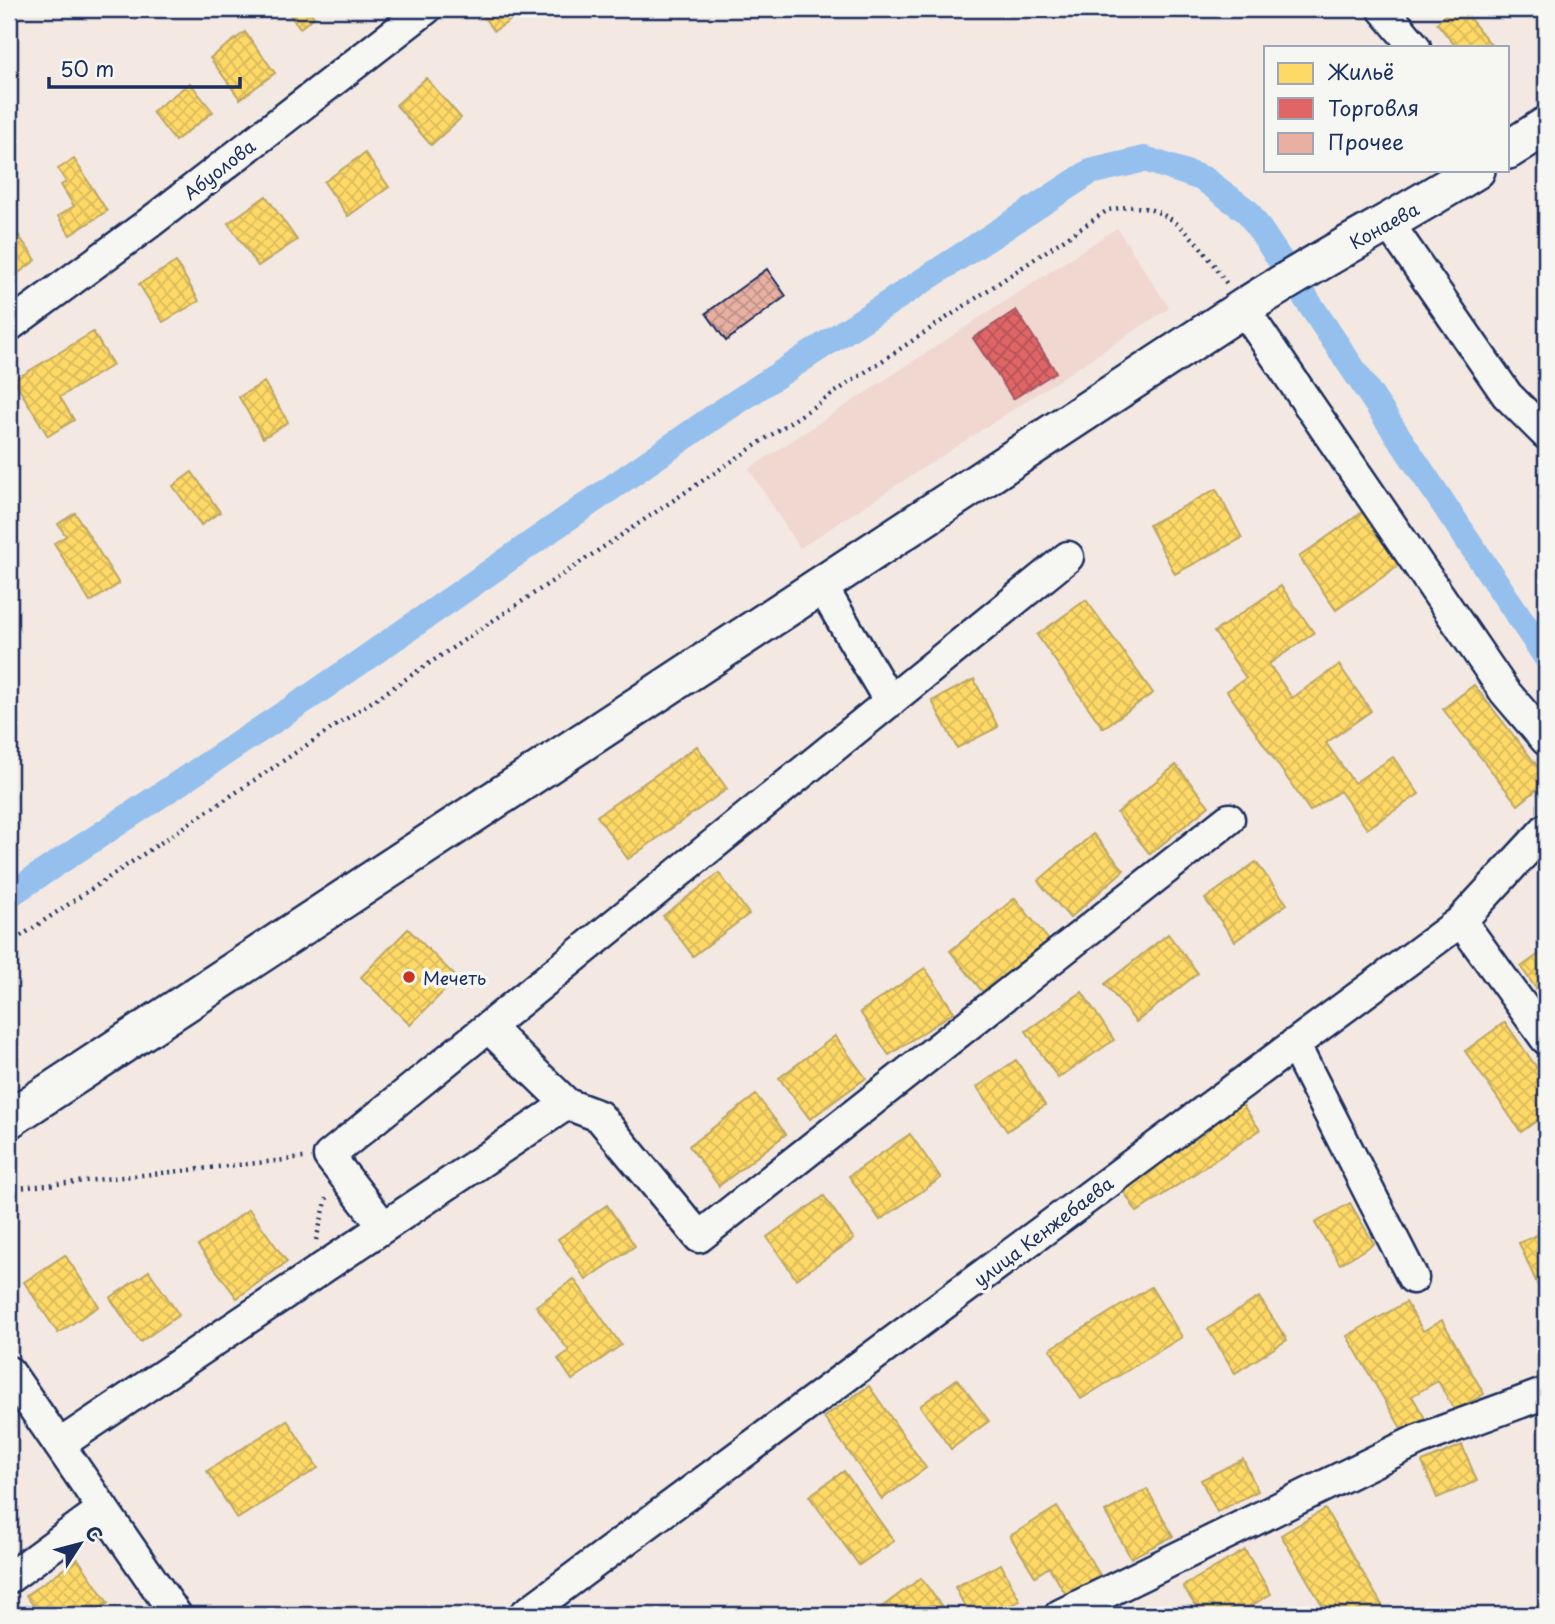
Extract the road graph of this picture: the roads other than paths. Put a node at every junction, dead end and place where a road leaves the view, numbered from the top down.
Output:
1 (426, 9) edge
2 (1383, 9) edge
3 (1414, 46) edge
4 (1546, 126) edge
5 (1510, 149) edge
6 (1473, 172) edge
7 (1389, 224) junction
8 (1256, 301) junction
9 (9, 326) edge
10 (1546, 433) edge
11 (1068, 557) dead end
12 (821, 585) junction
13 (890, 702) junction
14 (1546, 740) edge
15 (1229, 819) dead end
16 (1546, 829) edge
17 (1461, 921) junction
18 (488, 1027) junction
19 (1546, 1039) edge
20 (1294, 1044) junction
21 (567, 1104) junction
22 (9, 1119) edge
23 (384, 1227) junction
24 (1413, 1278) dead end
25 (9, 1373) edge
26 (1546, 1393) edge
27 (58, 1445) junction
28 (103, 1509) junction
29 (9, 1578) edge
30 (176, 1615) edge
31 (524, 1615) edge
32 (1060, 1615) edge

1 - 9 street, Абуолова
2 - 3 street
4 - 5 main road
6 - 7 main road, Конаева
7 - 8 main road, Конаева
7 - 10 street
8 - 12 main road, Конаева
8 - 14 street
11 - 13 street
12 - 13 street
12 - 22 main road, Конаева
13 - 18 street
15 - 21 street
16 - 17 street, улица Кенжебаева
17 - 19 street
17 - 20 street, улица Кенжебаева
18 - 21 street
18 - 23 street
20 - 24 street
20 - 31 street, улица Кенжебаева
21 - 23 street
23 - 27 street
25 - 27 street
26 - 32 street
27 - 28 street
28 - 29 street
28 - 30 street

